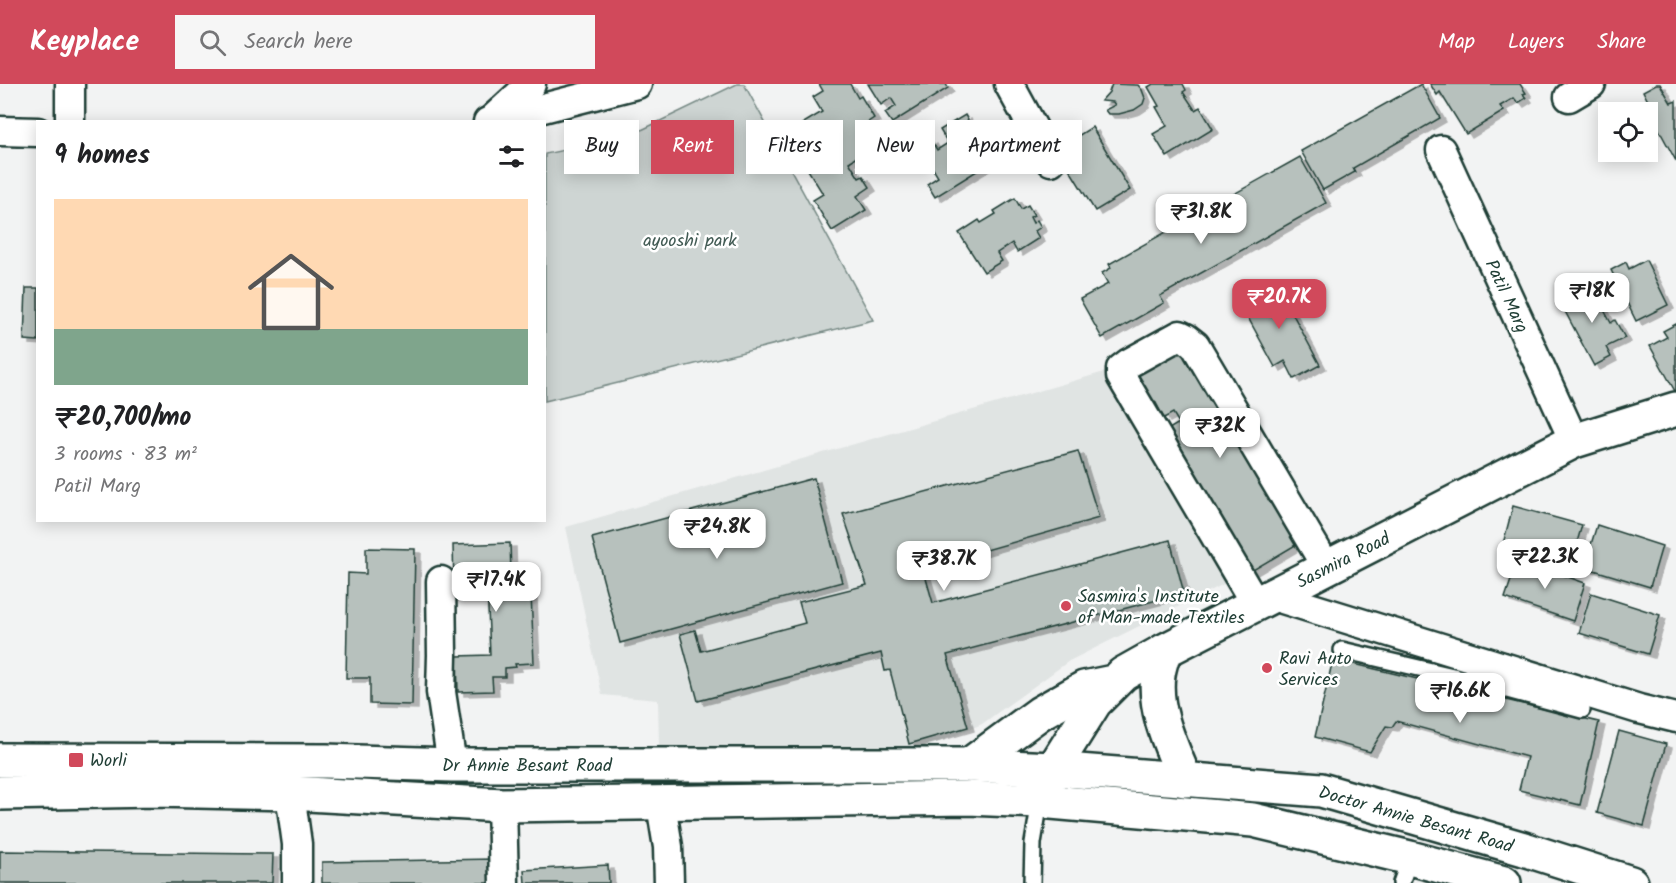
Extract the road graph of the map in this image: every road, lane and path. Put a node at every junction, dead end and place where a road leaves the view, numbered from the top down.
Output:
1 (70, 84) edge
2 (531, 84) edge
3 (637, 84) edge
4 (1009, 84) edge
5 (70, 120) edge
6 (491, 120) edge
7 (494, 120) edge
8 (1029, 120) edge
9 (0, 131) edge
10 (36, 132) edge
11 (1441, 150) dead end
12 (1676, 409) edge
13 (1574, 441) junction
14 (1327, 568) junction
15 (441, 580) dead end
16 (1264, 601) junction
17 (1342, 650) dead end
18 (1164, 651) junction
19 (1473, 669) junction
20 (1114, 681) junction
21 (1582, 710) dead end
22 (1676, 718) edge
23 (0, 760) edge
24 (452, 765) junction
25 (969, 765) junction
26 (684, 766) junction
27 (1053, 769) junction
28 (1185, 780) junction
29 (0, 793) edge
30 (290, 793) junction
31 (1040, 801) junction
32 (675, 803) junction
33 (502, 806) junction
34 (1405, 870) edge
35 (297, 883) edge
36 (504, 883) edge
37 (669, 883) edge
38 (1032, 883) edge
39 (1504, 883) edge
40 (1631, 883) edge

1 - 5 street
2 - 6 street
3 - 7 street
4 - 8 street
9 - 10 street
11 - 13 street, Patil Marg
12 - 13 main road, Sasmira Road
13 - 14 main road, Sasmira Road
14 - 16 main road, Sasmira Road
14 - 16 street
15 - 24 street
16 - 18 main road, Sasmira Road
16 - 19 street
17 - 19 lane
18 - 20 main road, Sasmira Road
18 - 28 main road
19 - 21 lane
19 - 22 street
20 - 25 main road
20 - 27 main road, Sasmira Road
23 - 24 main road, Dr Annie Besant Road
24 - 26 main road, Dr Annie Besant Road
25 - 26 main road, Dr Annie Besant Road
25 - 27 main road, Dr Annie Besant Road
26 - 32 main road
27 - 28 main road, Doctor Annie Besant Road
27 - 31 main road, Sasmira Road
28 - 40 main road, Doctor Annie Besant Road
29 - 30 main road, Dr Annie Besant Road
30 - 33 main road, Dr Annie Besant Road
30 - 35 street
31 - 32 main road, Dr Annie Besant Road
31 - 34 main road, Doctor Annie Besant Road
31 - 38 lane
32 - 33 main road, Dr Annie Besant Road
32 - 37 street
33 - 36 street
34 - 39 main road, Doctor Annie Besant Road

